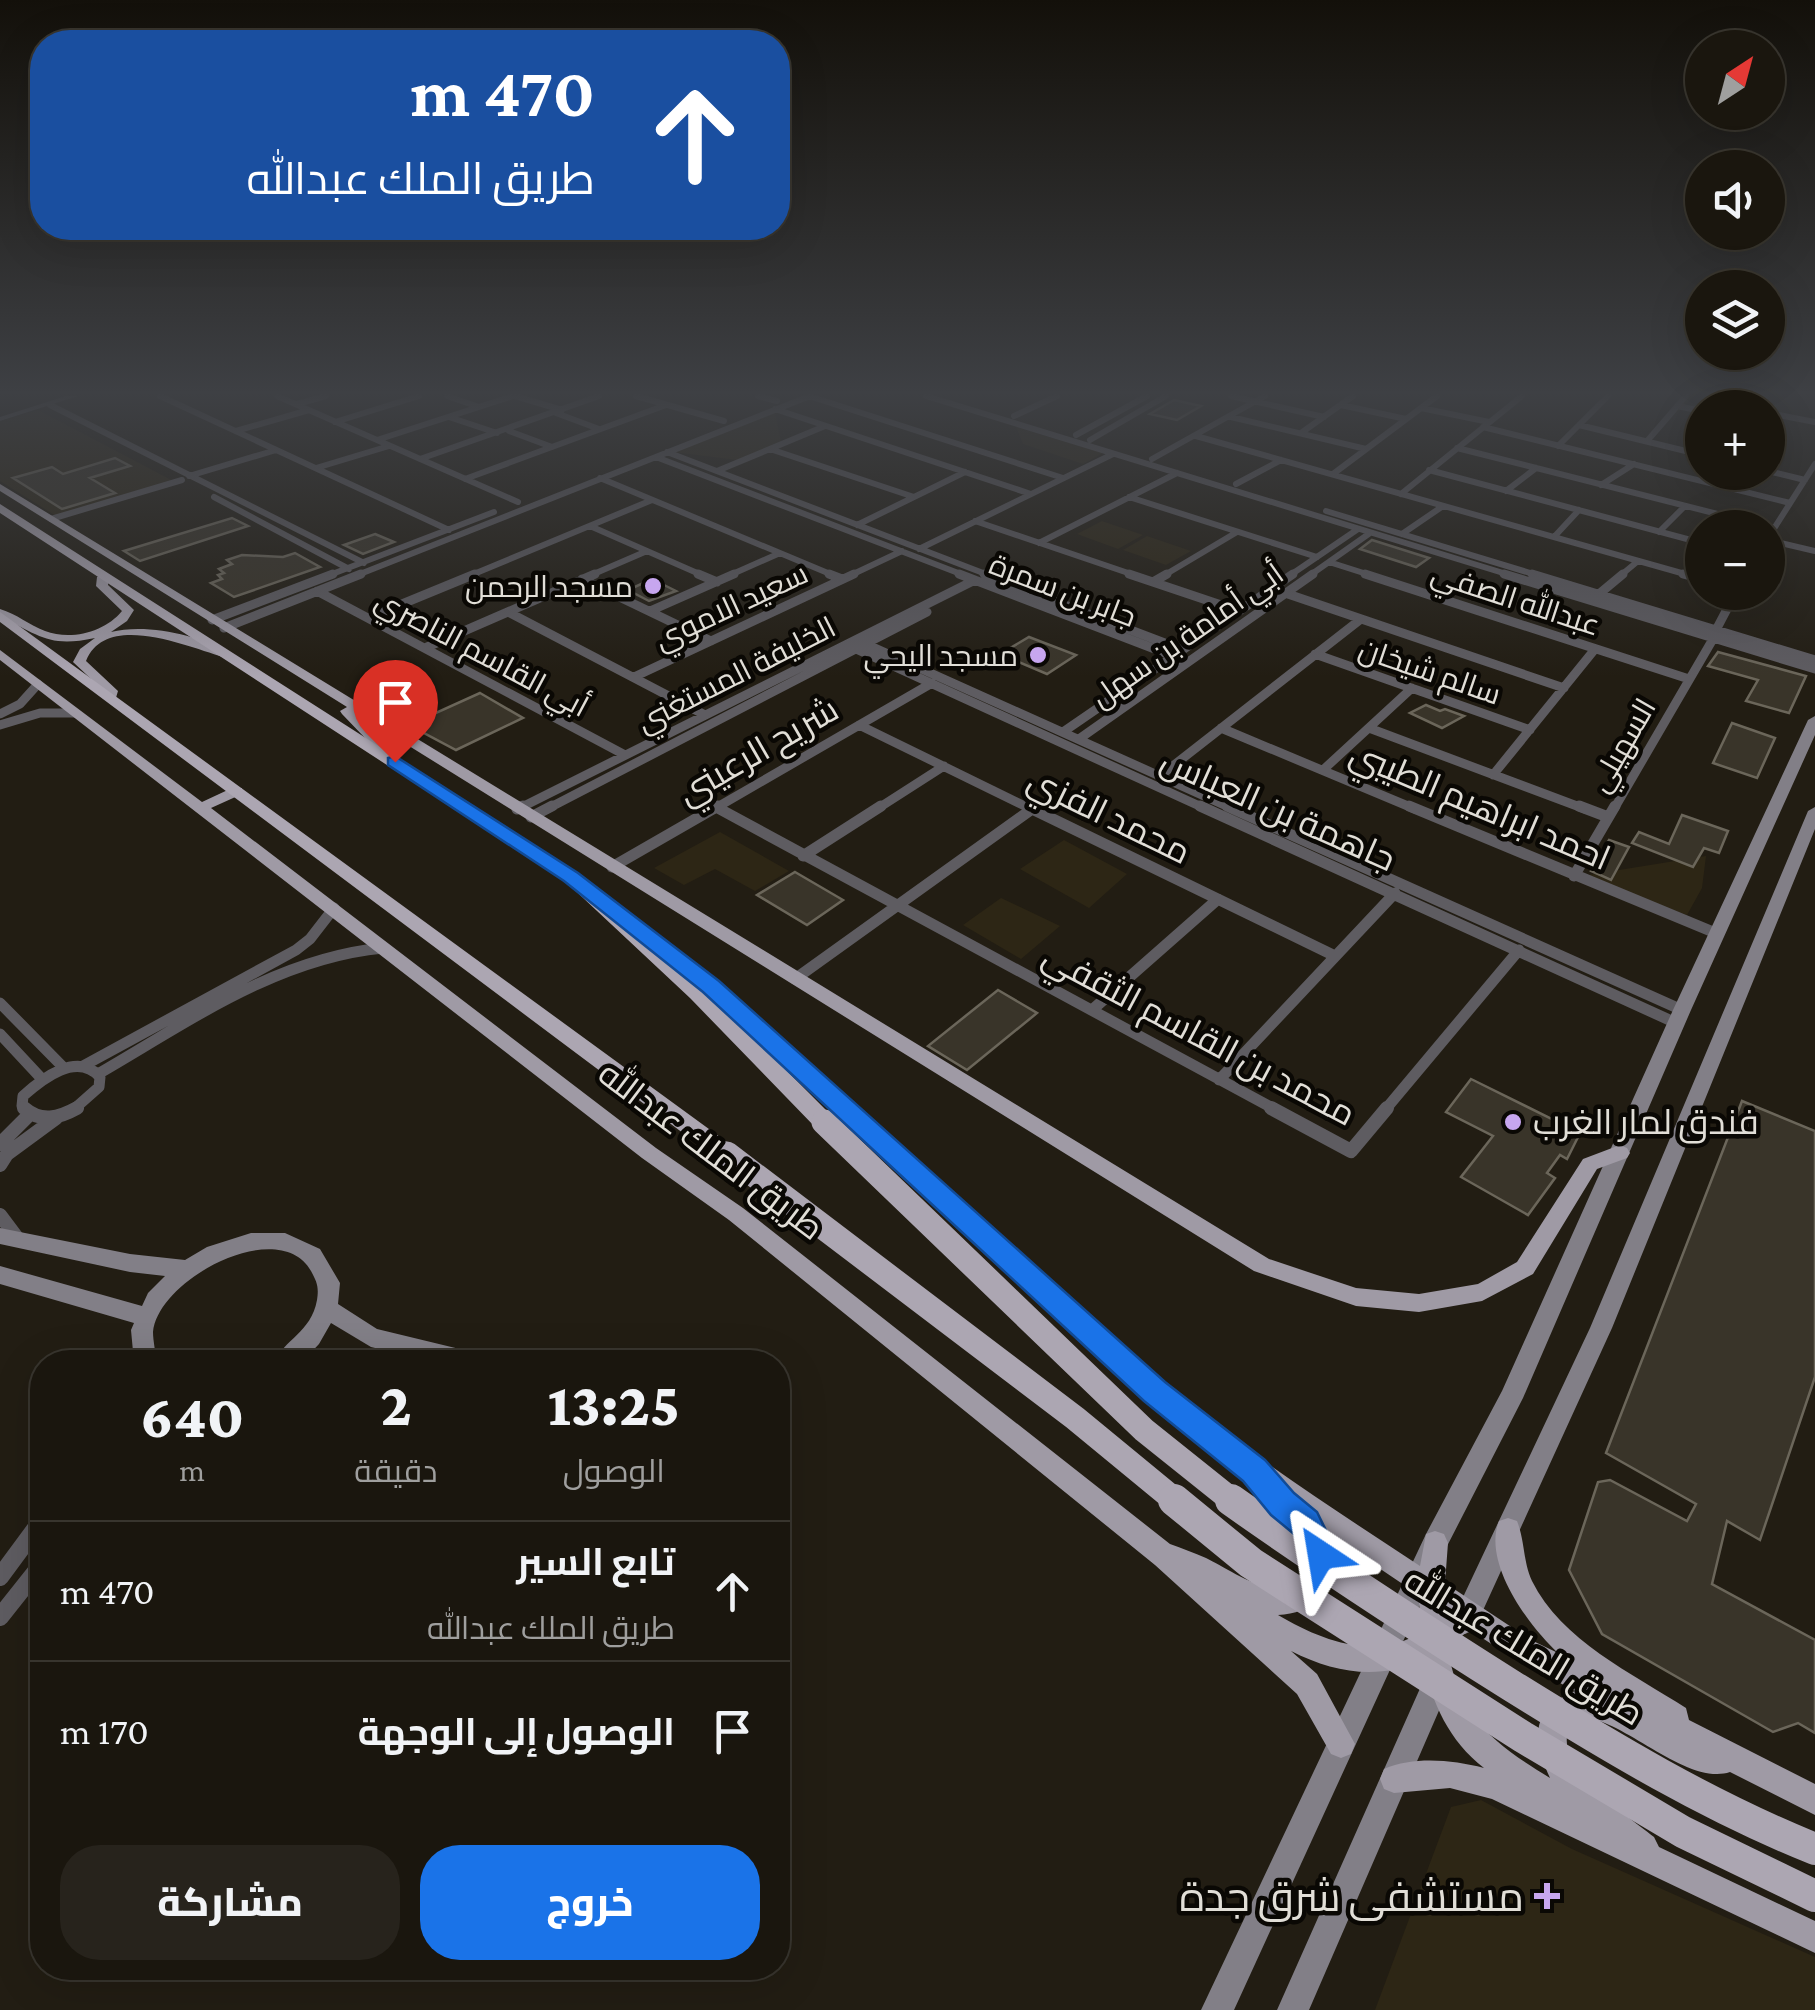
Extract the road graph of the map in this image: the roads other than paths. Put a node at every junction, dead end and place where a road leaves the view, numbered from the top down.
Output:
1 (0, 490) edge
2 (146, 490) edge
3 (207, 490) edge
4 (210, 490) edge
5 (363, 490) edge
6 (490, 490) edge
7 (549, 490) edge
8 (570, 490) edge
9 (628, 490) edge
10 (744, 490) edge
11 (766, 490) edge
12 (892, 490) edge
13 (929, 490) edge
14 (1018, 490) edge
15 (1039, 490) edge
16 (1144, 490) edge
17 (1231, 490) edge
18 (1255, 490) edge
19 (1387, 490) edge
20 (1406, 490) edge
21 (1502, 490) edge
22 (1620, 490) edge
23 (1736, 490) edge
24 (1799, 490) edge
25 (1506, 491) joint
26 (1031, 494) junction
27 (1401, 494) junction
28 (914, 497) junction
29 (1130, 497) junction
30 (652, 500) junction
31 (518, 502) junction
32 (1790, 503) junction
33 (1443, 506) junction
34 (1684, 506) junction
35 (0, 508) edge
36 (1579, 510) junction
37 (1700, 510) edge
38 (1785, 511) edge
39 (51, 519) junction
40 (976, 522) junction
41 (857, 525) junction
42 (590, 526) junction
43 (1358, 529) junction
44 (35, 530) junction
45 (449, 530) junction
46 (1237, 532) junction
47 (1659, 532) junction
48 (1370, 533) junction
49 (1402, 534) junction
50 (1554, 537) junction
51 (82, 538) junction
52 (1685, 539) edge
53 (1039, 543) junction
54 (1785, 543) edge
55 (920, 549) junction
56 (646, 550) junction
57 (902, 551) junction
58 (1815, 551) edge
59 (780, 554) junction
60 (1317, 558) junction
61 (1638, 560) junction
62 (364, 562) junction
63 (1330, 562) junction
64 (349, 568) junction
65 (1685, 574) edge
66 (103, 577) junction
67 (582, 579) junction
68 (842, 579) junction
69 (980, 581) junction
70 (717, 582) junction
71 (1153, 582) junction
72 (317, 591) junction
73 (1285, 593) junction
74 (1599, 594) junction
75 (1727, 610) edge
76 (650, 611) junction
77 (1239, 611) junction
78 (508, 612) junction
79 (0, 614) edge
80 (368, 618) junction
81 (1361, 619) junction
82 (218, 624) junction
83 (1714, 634) junction
84 (711, 640) junction
85 (861, 647) junction
86 (425, 648) junction
87 (1596, 649) junction
88 (1183, 650) junction
89 (223, 653) junction
90 (0, 654) edge
91 (1316, 654) junction
92 (1174, 656) junction
93 (1815, 660) edge
94 (1815, 669) edge
95 (634, 677) junction
96 (1689, 679) junction
97 (38, 684) junction
98 (932, 684) junction
99 (1412, 688) junction
100 (1564, 688) junction
101 (328, 692) junction
102 (110, 698) junction
103 (75, 713) junction
104 (0, 714) edge
105 (705, 715) junction
106 (1815, 720) edge
107 (0, 724) edge
108 (859, 725) junction
109 (1220, 728) junction
110 (1369, 728) junction
111 (1530, 730) junction
112 (1063, 732) junction
113 (1079, 740) junction
114 (624, 755) junction
115 (395, 762) junction
116 (944, 766) junction
117 (1324, 770) junction
118 (1493, 775) junction
119 (1160, 776) junction
120 (237, 791) junction
121 (716, 807) junction
122 (202, 808) junction
123 (1032, 809) junction
124 (1815, 811) edge
125 (524, 813) junction
126 (1608, 818) junction
127 (803, 856) junction
128 (612, 867) junction
129 (1574, 876) junction
130 (571, 877) junction
131 (1395, 893) junction
132 (1218, 899) junction
133 (895, 907) junction
134 (334, 908) junction
135 (1718, 934) junction
136 (383, 948) junction
137 (1520, 950) junction
138 (1335, 956) junction
139 (795, 979) junction
140 (0, 1003) edge
141 (1092, 1010) junction
142 (1679, 1016) junction
143 (0, 1034) edge
144 (83, 1066) junction
145 (64, 1068) junction
146 (98, 1074) junction
147 (41, 1078) junction
148 (1220, 1080) junction
149 (28, 1114) junction
150 (59, 1116) junction
151 (0, 1144) edge
152 (1620, 1153) junction
153 (0, 1165) edge
154 (0, 1215) edge
155 (10, 1239) edge
156 (187, 1269) junction
157 (0, 1276) edge
158 (327, 1309) junction
159 (146, 1318) junction
160 (142, 1350) edge
161 (303, 1350) edge
162 (424, 1350) edge
163 (1254, 1470) junction
164 (1508, 1530) junction
165 (30, 1536) edge
166 (1164, 1556) junction
167 (0, 1577) edge
168 (30, 1579) edge
169 (1425, 1587) junction
170 (1469, 1614) junction
171 (0, 1618) edge
172 (1435, 1638) junction
173 (1380, 1659) junction
174 (1440, 1677) junction
175 (1341, 1744) junction
176 (1738, 1760) junction
177 (1394, 1779) junction
178 (1815, 1800) edge
179 (1815, 1848) edge
180 (1668, 1866) junction
181 (1815, 1896) edge
182 (1815, 1937) edge
183 (1216, 2010) edge
184 (1293, 2010) edge

1 - 39 main road
2 - 39 street
3 - 64 street
4 - 62 street
5 - 45 street
6 - 31 street
7 - 31 street
8 - 72 street
9 - 30 street
10 - 57 street, جابر بن سمرة
11 - 41 street, جابر بن سمرة
12 - 28 street
13 - 28 street
14 - 26 street
15 - 26 street
16 - 29 street
17 - 43 street
18 - 49 street
19 - 27 street
20 - 27 street
21 - 25 street
22 - 34 street
23 - 32 street
24 - 32 street
25 - 36 street
26 - 40 street
27 - 33 street
28 - 41 street
29 - 46 street
29 - 53 street
30 - 42 street
30 - 59 street
31 - 45 street
32 - 38 street
33 - 49 street
33 - 50 street
34 - 37 street
34 - 47 street
35 - 44 highway, طريق الملك عبدالله
36 - 47 street
36 - 50 street
39 - 51 main road
40 - 53 street
40 - 55 street
41 - 55 street, جابر بن سمرة
42 - 56 street
42 - 80 street
43 - 48 street
43 - 60 street, أبي أمامة بن سهل
44 - 51 main road
44 - 66 highway, طريق الملك عبدالله
45 - 62 street
46 - 60 street
46 - 71 street
47 - 52 street
48 - 63 street, أبي أمامة بن سهل
48 - 83 street
49 - 74 street
50 - 61 street
51 - 82 main road
53 - 71 street
54 - 58 street
55 - 88 street, جابر بن سمرة
56 - 67 street
56 - 70 street
57 - 68 street, سعيد الاموي
57 - 69 street, جابر بن سمرة
59 - 68 street
59 - 70 street
60 - 77 street, أبي أمامة بن سهل
61 - 65 street
61 - 74 street
62 - 64 street
63 - 73 street, أبي أمامة بن سهل
63 - 87 street, عبدالله الصفي
64 - 82 street
66 - 79 main road
66 - 89 highway, طريق الملك عبدالله
67 - 76 street
67 - 78 street
68 - 84 street, سعيد الاموي
69 - 85 street, الخليفة المستغني
69 - 92 street, جابر بن سمرة
69 - 105 street, الخليفة المستغني
70 - 76 street
71 - 77 street
72 - 80 street, أبي القاسم الناصري
72 - 82 street
73 - 81 street
73 - 113 street, أبي أمامة بن سهل
74 - 83 street
75 - 83 street, السهيلي
76 - 84 street
77 - 88 street, أبي أمامة بن سهل
78 - 86 street
78 - 95 street
79 - 102 highway, طريق الملك عبدالله
80 - 86 street, أبي القاسم الناصري
81 - 91 street
81 - 100 street
82 - 101 main road
83 - 93 street
83 - 94 street
83 - 96 street, السهيلي
84 - 95 street, سعيد الاموي
85 - 98 street, جاهمة بن العباس
85 - 112 street, جاهمة بن العباس
85 - 125 street, الخليفة المستغني
86 - 114 street, أبي القاسم الناصري
87 - 96 street, عبدالله الصفي
87 - 100 street
88 - 92 street, أبي أمامة بن سهل
89 - 102 main road
89 - 115 highway, طريق الملك عبدالله
90 - 97 main road, طريق الملك عبدالله
91 - 99 street, سالم شيخان
91 - 109 street
92 - 112 street, أبي أمامة بن سهل
95 - 105 street
96 - 126 street, السهيلي
97 - 103 main road, طريق الملك عبدالله
97 - 104 street
98 - 108 street, شريح الرعيني
98 - 131 street, جاهمة بن العباس
99 - 110 street
99 - 111 street, سالم شيخان
100 - 111 street
101 - 115 main road
101 - 125 main road
102 - 120 highway, طريق الملك عبدالله
103 - 107 street
103 - 122 main road, طريق الملك عبدالله
105 - 114 street, الخليفة المستغني
106 - 135 main road
108 - 116 street, محمد الفزي
108 - 121 street, شريح الرعيني
109 - 117 street, احمد ابراهيم الطيبي
109 - 119 street
110 - 117 street
110 - 118 street
111 - 118 street
112 - 113 street, جاهمة بن العباس
113 - 119 street, جاهمة بن العباس
114 - 125 street, الخليفة المستغني
115 - 130 highway, طريق الملك عبدالله
116 - 123 street, محمد الفزي
116 - 127 street
117 - 129 street, احمد ابراهيم الطيبي
118 - 126 street
119 - 142 street, جاهمة بن العباس
120 - 122 main road
120 - 181 highway, طريق الملك عبدالله, bridge
121 - 127 street, محمد بن القاسم الثقفي
121 - 128 street, شريح الرعيني
122 - 134 main road, طريق الملك عبدالله
123 - 132 street, محمد الفزي
123 - 133 street
124 - 164 main road
125 - 128 main road
126 - 129 street, السهيلي
127 - 133 street, محمد بن القاسم الثقفي
128 - 139 main road
129 - 135 street, احمد ابراهيم الطيبي
130 - 163 main road
130 - 179 highway, طريق الملك عبدالله, bridge
131 - 137 street, جاهمة بن العباس
131 - 138 street
132 - 138 street, محمد الفزي
132 - 141 street
133 - 139 street
133 - 141 street, محمد بن القاسم الثقفي
134 - 136 main road, طريق الملك عبدالله
134 - 144 street
135 - 142 main road
136 - 146 street
136 - 166 main road, طريق الملك عبدالله
137 - 142 street, جاهمة بن العباس
137 - 148 street, محمد بن القاسم الثقفي
138 - 148 street
139 - 152 main road
140 - 145 street
141 - 148 street, محمد بن القاسم الثقفي
142 - 152 main road
143 - 147 street
144 - 145 street
144 - 146 street
145 - 147 street
146 - 150 street
147 - 149 street
149 - 150 street
149 - 151 street
150 - 153 street
152 - 169 main road
154 - 155 street
155 - 156 main road
156 - 158 main road
156 - 159 main road
157 - 159 main road
158 - 161 main road
158 - 162 main road
159 - 160 main road
163 - 166 main road
163 - 169 main road
164 - 170 main road
164 - 176 main road
165 - 167 street
166 - 173 main road
166 - 175 main road, طريق الملك عبدالله
168 - 171 street
169 - 170 main road
169 - 172 main road
169 - 173 main road
170 - 172 main road
170 - 174 main road
170 - 176 main road
172 - 173 main road
172 - 174 main road
173 - 175 main road
174 - 177 main road
174 - 180 main road
175 - 183 main road
176 - 178 main road
176 - 180 main road
177 - 180 main road
177 - 184 main road
180 - 182 main road

